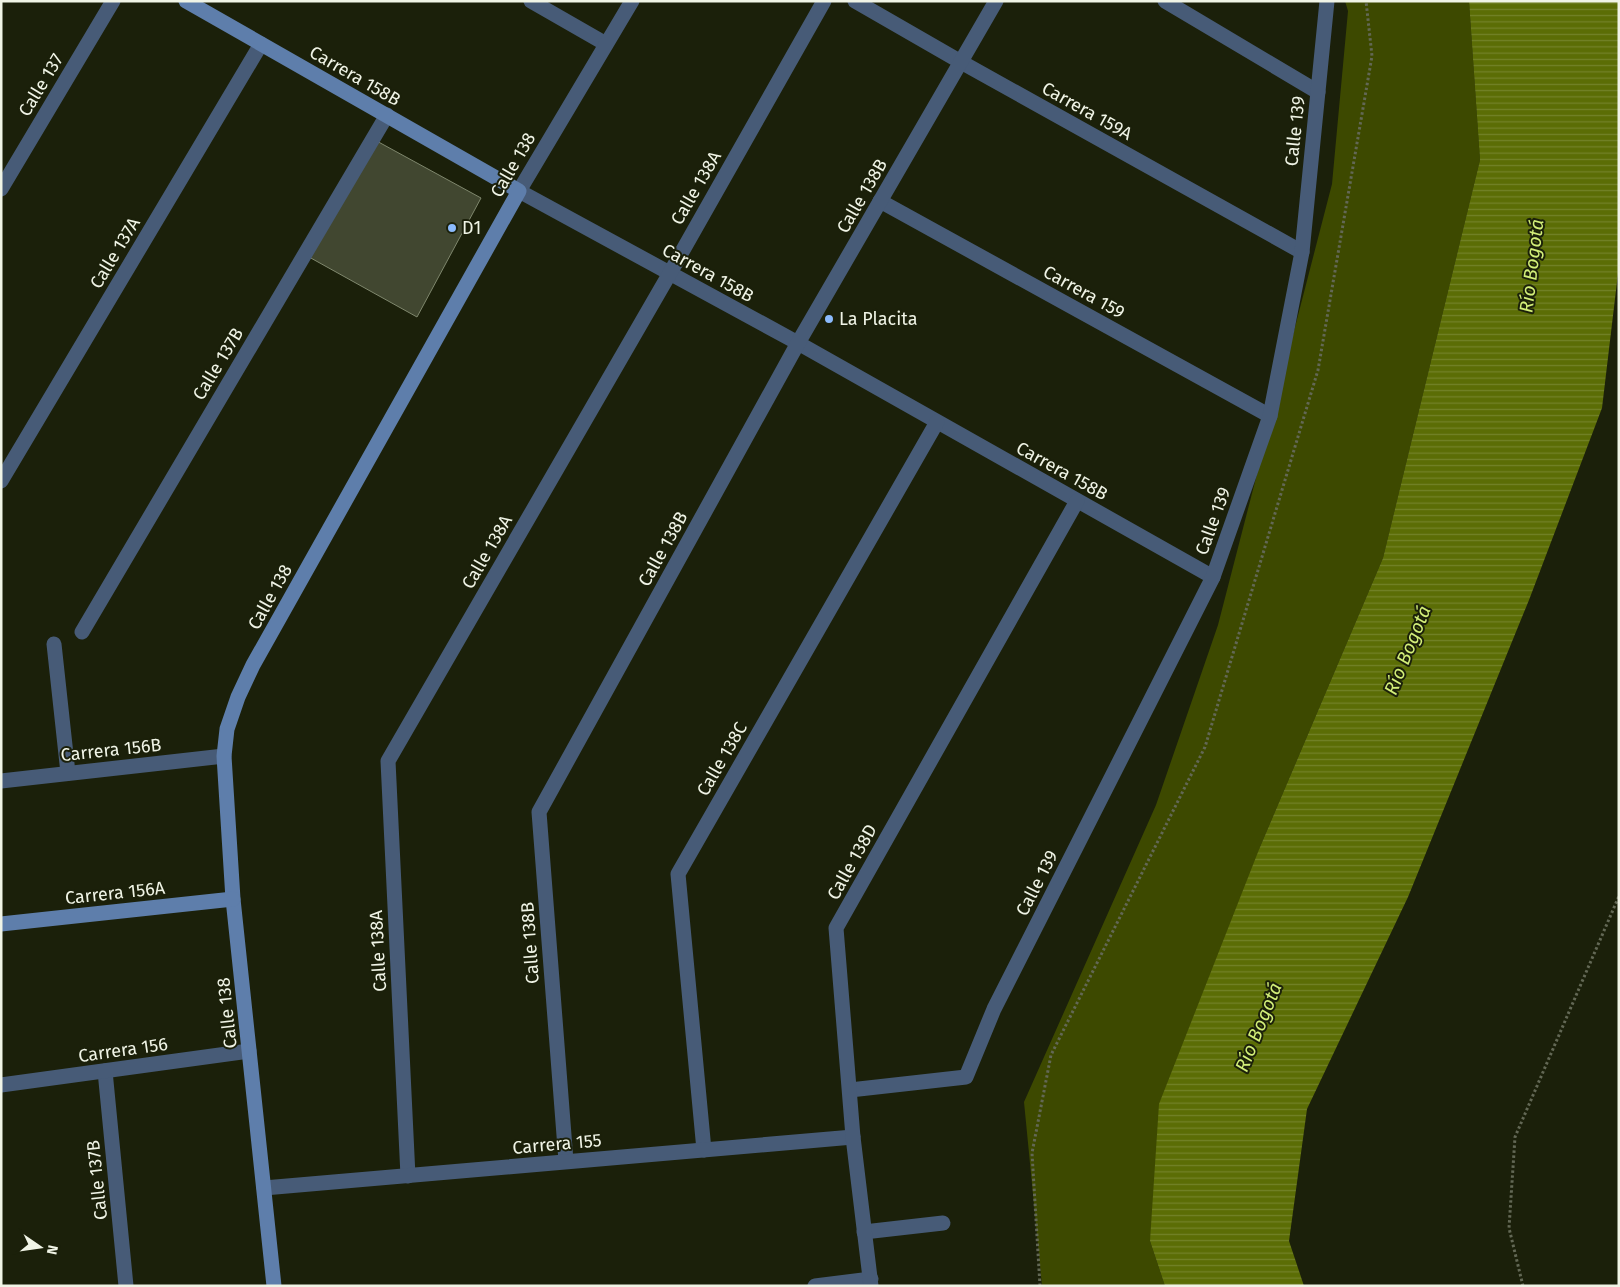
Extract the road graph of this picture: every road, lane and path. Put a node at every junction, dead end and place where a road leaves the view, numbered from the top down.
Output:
1 (113, 1) edge
2 (186, 1) edge
3 (531, 1) edge
4 (632, 1) edge
5 (824, 1) edge
6 (855, 1) edge
7 (996, 1) edge
8 (1165, 1) edge
9 (1327, 1) edge
10 (1366, 1) edge
11 (261, 44) junction
12 (606, 44) junction
13 (961, 62) junction
14 (1318, 92) junction
15 (387, 115) junction
16 (1, 188) edge
17 (519, 191) junction
18 (880, 201) junction
19 (1302, 252) junction
20 (670, 273) junction
21 (798, 343) junction
22 (1270, 416) junction
23 (937, 422) junction
24 (1, 481) edge
25 (1077, 501) junction
26 (1213, 576) junction
27 (82, 632) dead end
28 (54, 644) dead end
29 (224, 756) junction
30 (68, 774) junction
31 (1, 781) edge
32 (1619, 896) edge
33 (233, 899) junction
34 (1, 924) edge
35 (249, 1051) junction
36 (105, 1071) junction
37 (1, 1085) edge
38 (850, 1090) junction
39 (853, 1136) junction
40 (704, 1150) junction
41 (566, 1162) junction
42 (408, 1176) junction
43 (264, 1188) junction
44 (943, 1223) dead end
45 (864, 1232) junction
46 (871, 1283) edge
47 (126, 1286) edge
48 (274, 1286) edge
49 (815, 1286) edge
50 (1040, 1286) edge
51 (1523, 1286) edge

1 - 16 street, Calle 137
2 - 11 street, Carrera 158B
3 - 12 street
4 - 12 street, Calle 138
5 - 20 street, Calle 138A
6 - 13 street, Carrera 159A
7 - 13 street, Calle 138B
8 - 14 street
9 - 14 street, Calle 139
10 - 50 path
11 - 15 street, Carrera 158B
11 - 24 street, Calle 137A
12 - 17 street, Calle 138
13 - 18 street, Calle 138B
13 - 19 street, Carrera 159A
14 - 19 street, Calle 139
15 - 17 street, Carrera 158B
15 - 27 street, Calle 137B
17 - 20 street, Carrera 158B
17 - 29 street, Calle 138
18 - 21 street, Calle 138B
18 - 22 street, Carrera 159
19 - 22 street, Calle 139
20 - 21 street, Carrera 158B
20 - 42 street, Calle 138A
21 - 23 street, Carrera 158B
21 - 41 street, Calle 138B
22 - 26 street, Calle 139
23 - 25 street, Carrera 158B
23 - 40 street, Calle 138C
25 - 26 street, Carrera 158B
25 - 38 street, Calle 138D
26 - 38 street, Calle 139
28 - 30 street
29 - 30 street, Carrera 156B
29 - 33 street, Calle 138
30 - 31 street, Carrera 156B
32 - 51 path
33 - 34 street, Carrera 156A
33 - 35 street, Calle 138
35 - 36 street, Carrera 156
35 - 43 street, Calle 138
36 - 37 street, Carrera 156
36 - 47 street, Calle 137B
38 - 39 street, Calle 138D
39 - 40 street, Carrera 155
39 - 45 street, Calle 138D
40 - 41 street, Carrera 155
41 - 42 street, Carrera 155
42 - 43 street, Carrera 155
43 - 48 street, Calle 138
44 - 45 street
45 - 46 street, Calle 138D
46 - 49 street

